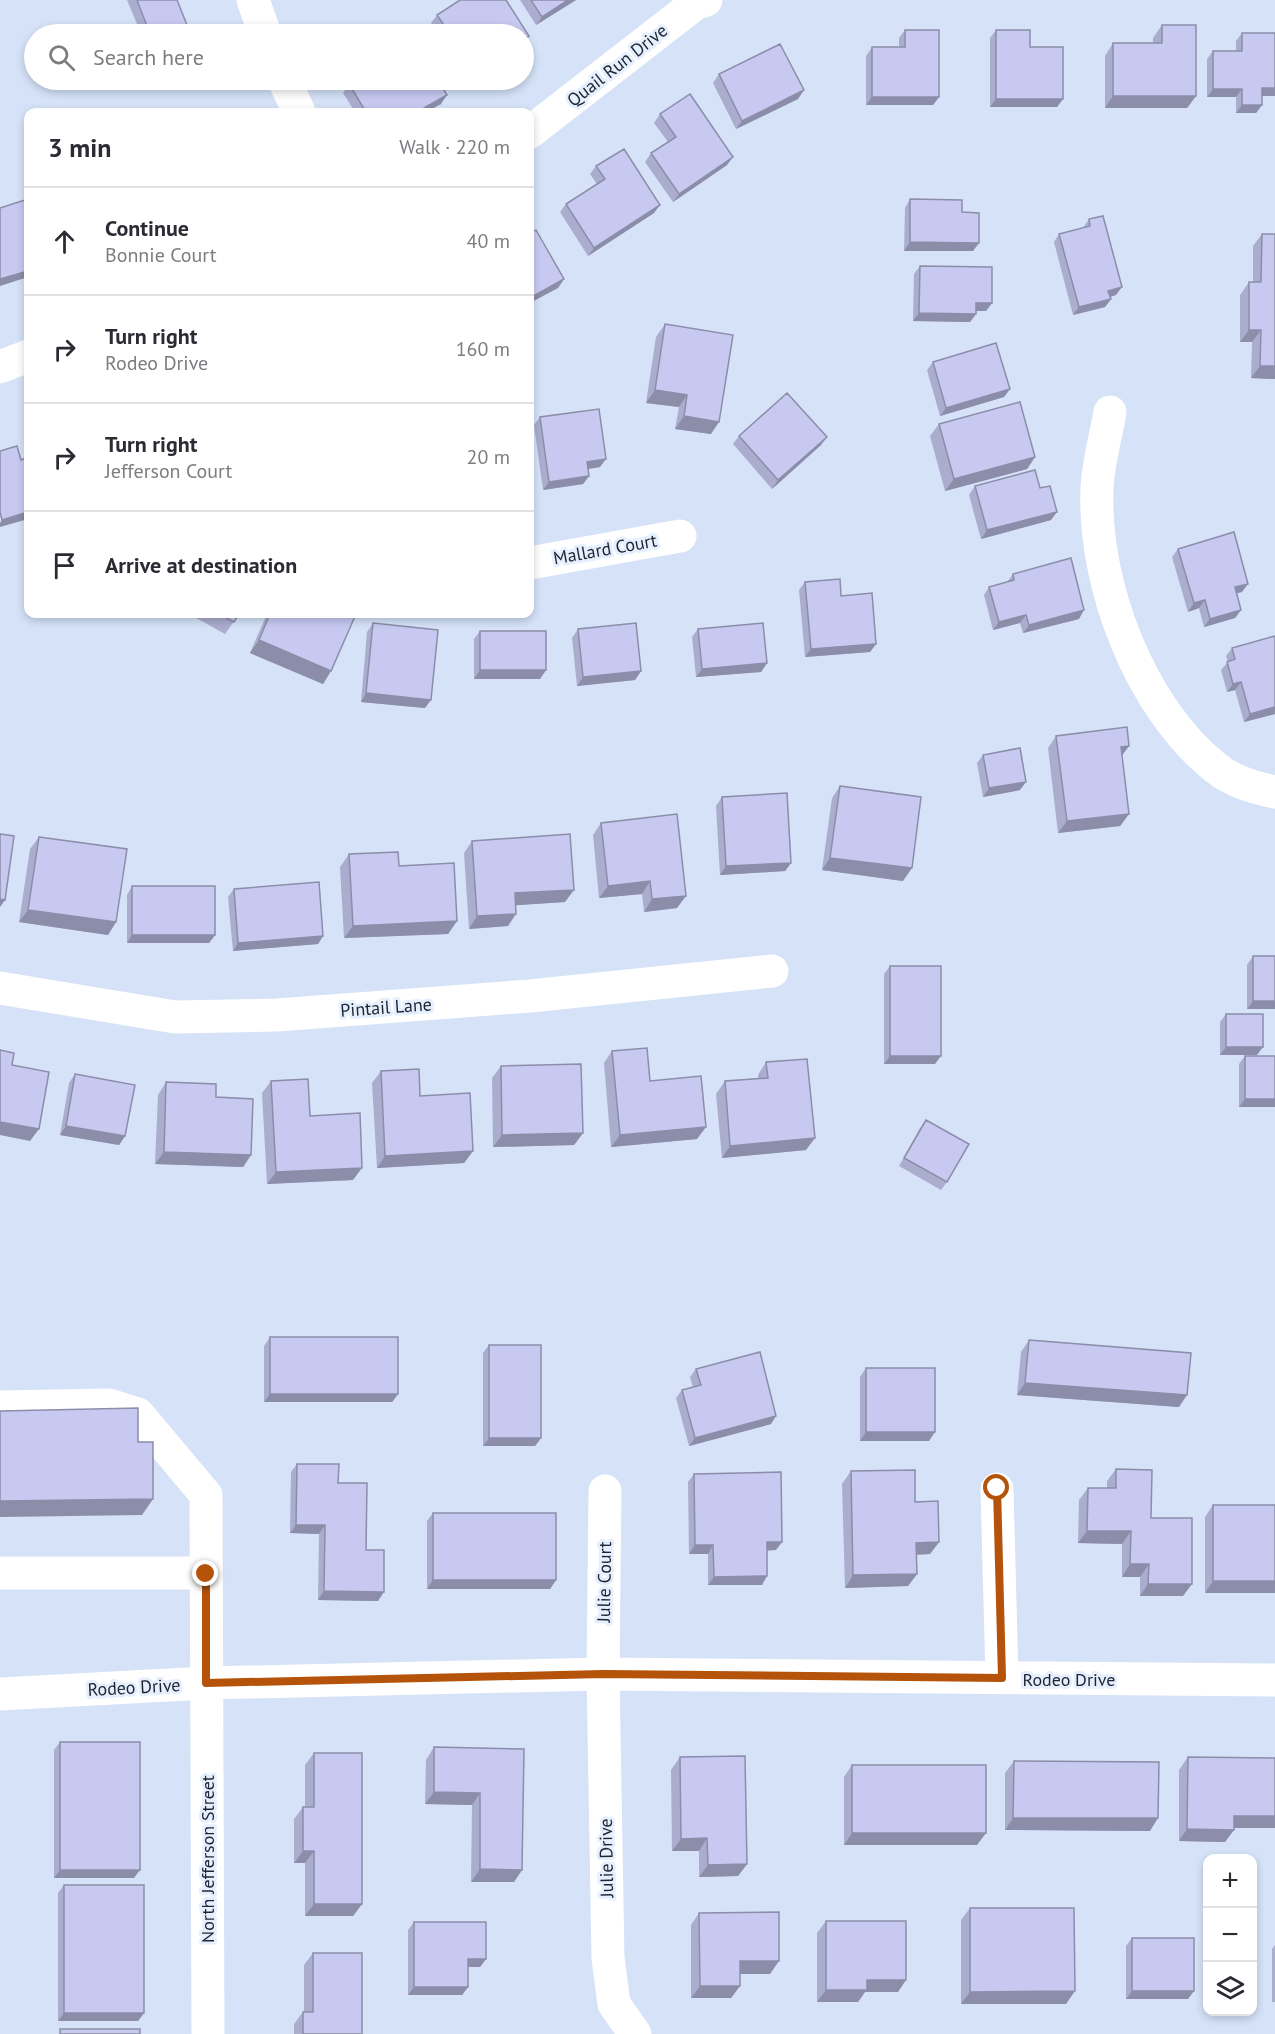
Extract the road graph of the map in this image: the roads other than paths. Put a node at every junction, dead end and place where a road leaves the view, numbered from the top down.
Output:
1 (253, 0) edge
2 (705, 0) edge
3 (262, 24) edge
4 (289, 90) edge
5 (297, 108) edge
6 (534, 129) edge
7 (24, 358) edge
8 (0, 367) edge
9 (1110, 412) dead end
10 (680, 536) dead end
11 (534, 562) edge
12 (1275, 792) edge
13 (772, 971) dead end
14 (0, 988) edge
15 (0, 1407) edge
16 (997, 1488) dead end
17 (605, 1491) dead end
18 (0, 1573) edge
19 (206, 1574) junction
20 (603, 1674) junction
21 (1002, 1678) junction
22 (1275, 1680) edge
23 (206, 1683) junction
24 (0, 1694) edge
25 (208, 2034) edge
26 (635, 2034) edge

1 - 3 street
2 - 6 street, Quail Run Drive
4 - 5 street
7 - 8 street
9 - 12 street
10 - 11 street, Mallard Court
13 - 14 street, Pintail Lane
15 - 19 street, North Jefferson Street
16 - 21 street
17 - 20 street, Julie Court
18 - 19 street
19 - 23 street, North Jefferson Street
20 - 21 street, Rodeo Drive
20 - 23 street, Rodeo Drive
20 - 26 street, Julie Drive
21 - 22 street, Rodeo Drive
23 - 24 street, Rodeo Drive
23 - 25 street, North Jefferson Street

